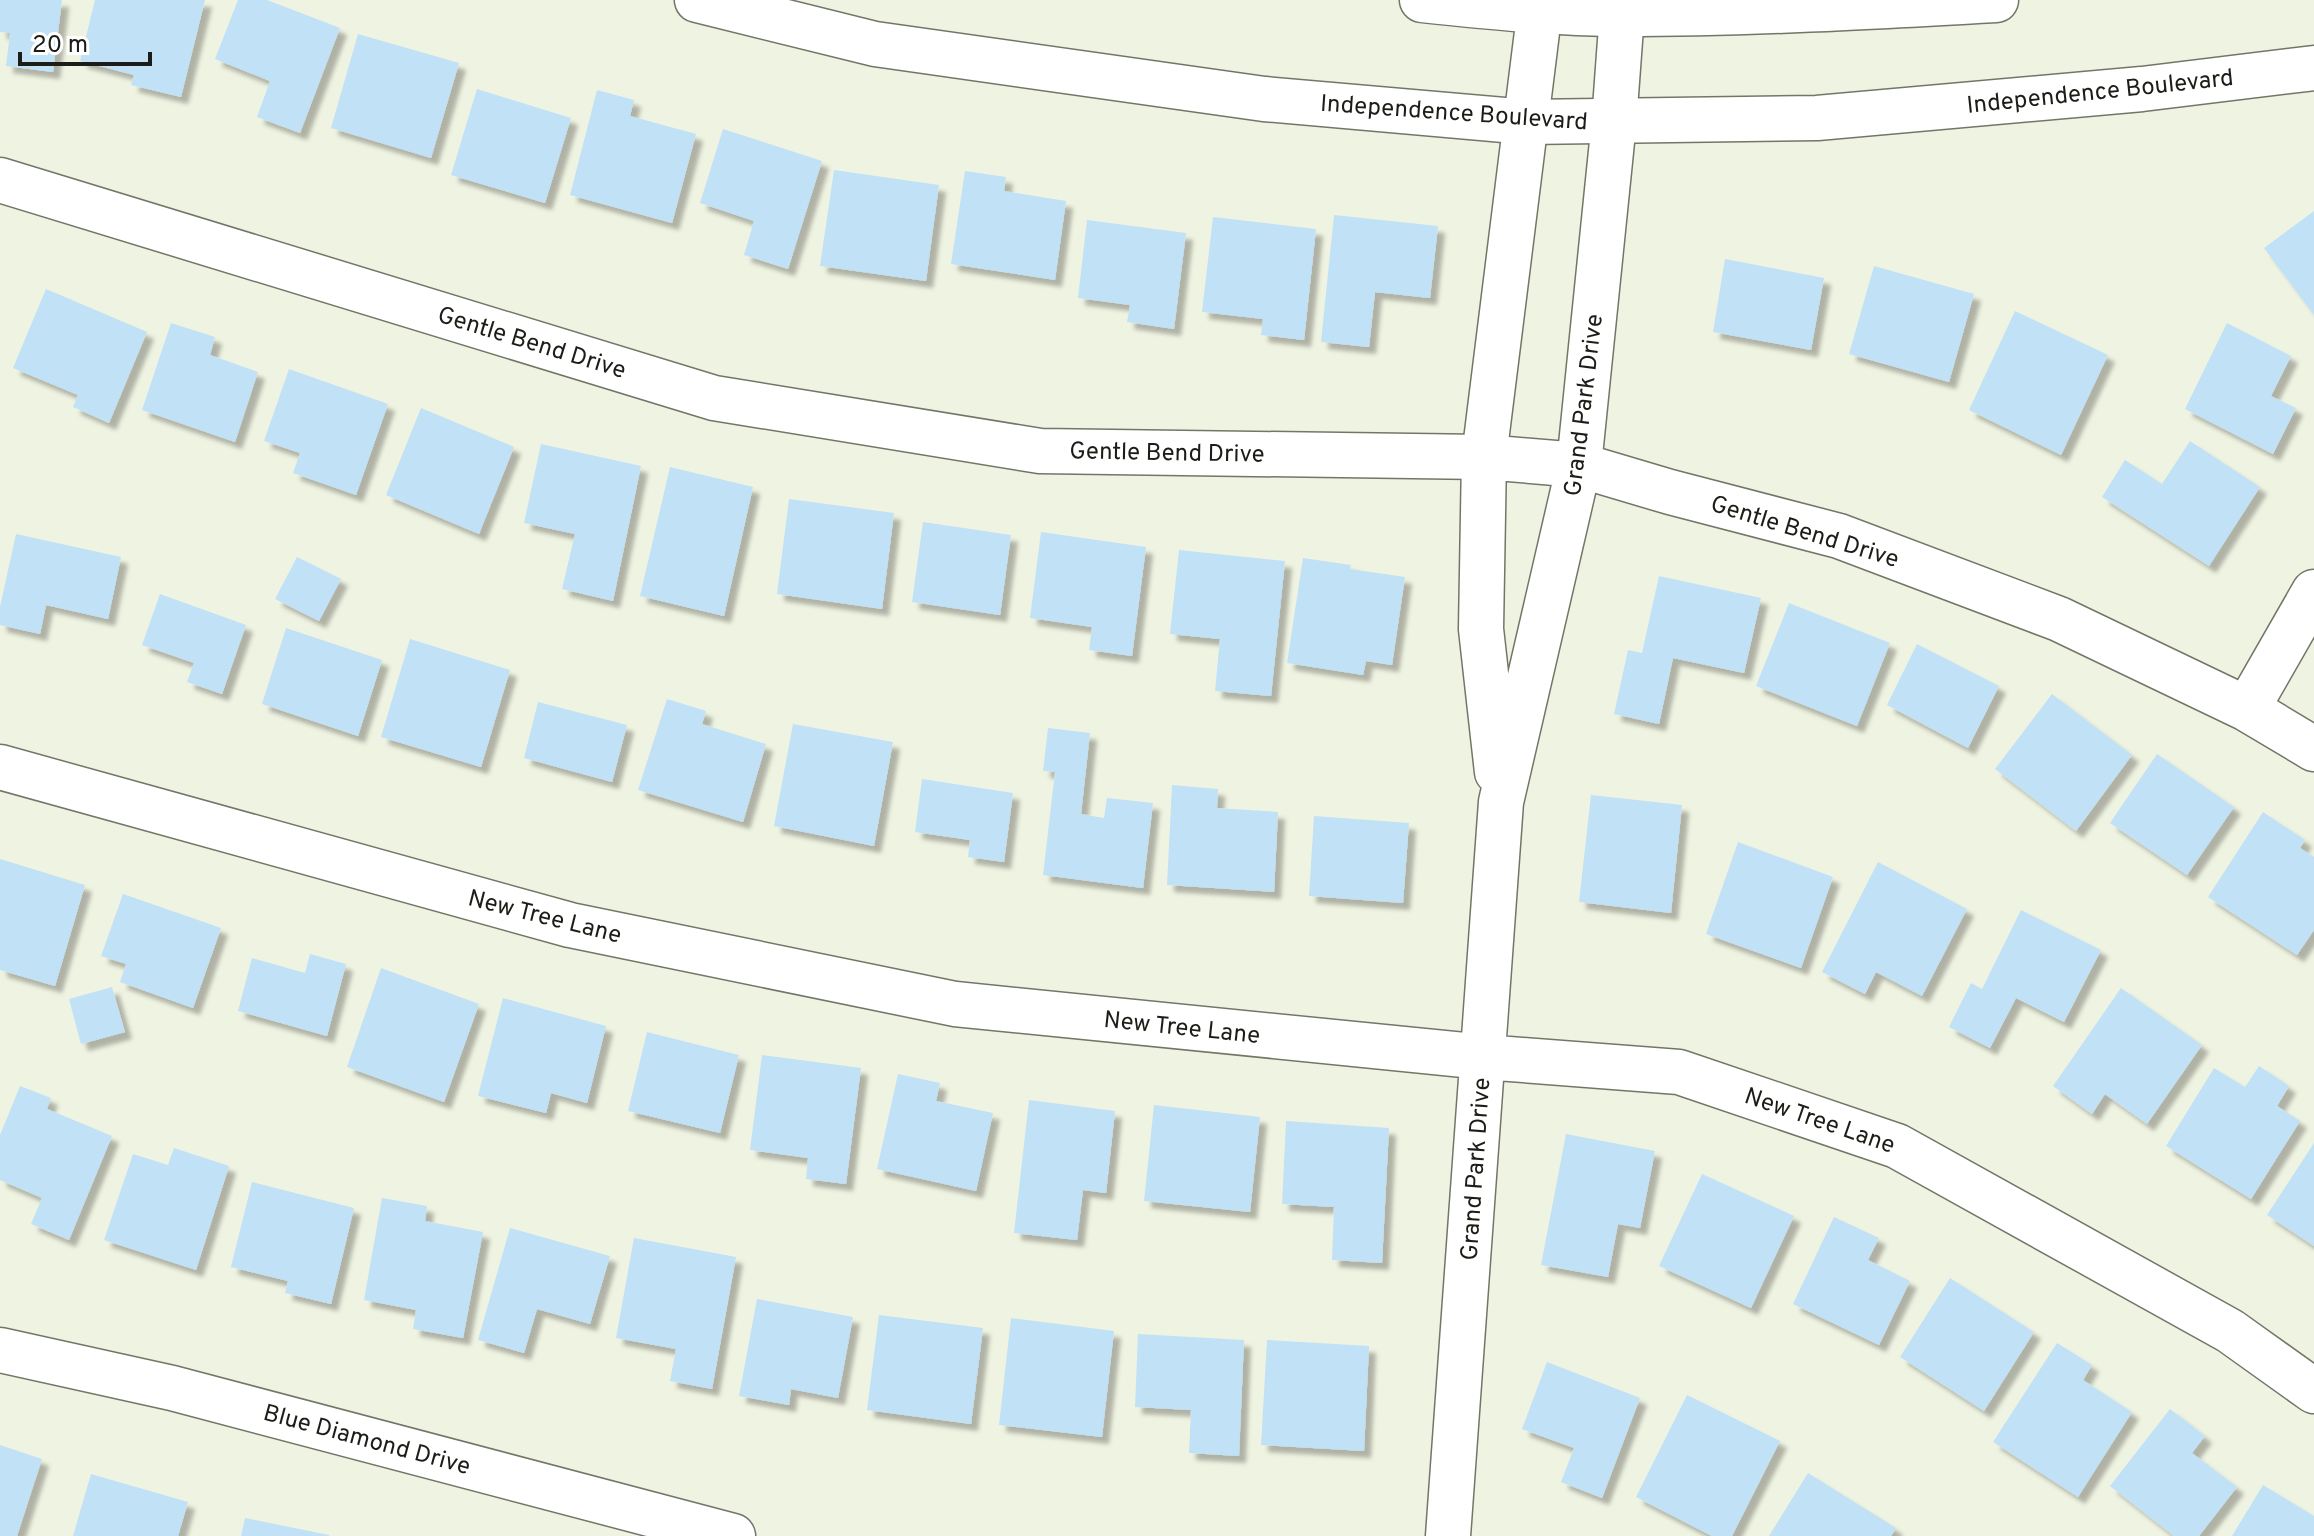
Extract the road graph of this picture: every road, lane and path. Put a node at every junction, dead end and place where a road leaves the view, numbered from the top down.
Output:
1 (697, 0) edge
2 (1422, 0) edge
3 (1996, 0) edge
4 (1540, 5) edge
5 (1622, 7) edge
6 (2314, 68) edge
7 (1527, 122) junction
8 (1614, 122) junction
9 (0, 180) edge
10 (1484, 457) junction
11 (1579, 465) junction
12 (2314, 592) edge
13 (2247, 709) junction
14 (2314, 749) edge
15 (0, 767) edge
16 (1501, 802) junction
17 (1484, 1057) junction
18 (0, 1350) edge
19 (2314, 1391) edge
20 (733, 1536) edge
21 (1448, 1536) edge

1 - 7 street, Independence Boulevard
2 - 4 street
3 - 5 street
4 - 5 street
4 - 7 street, Grand Park Drive
5 - 8 street, Grand Park Drive
6 - 8 street, Independence Boulevard
7 - 8 street, Independence Boulevard
7 - 10 street, Grand Park Drive
8 - 11 street, Grand Park Drive
9 - 10 street, Gentle Bend Drive
10 - 11 street, Gentle Bend Drive
10 - 16 street, Grand Park Drive
11 - 13 street, Gentle Bend Drive
11 - 16 street, Grand Park Drive
12 - 13 street
13 - 14 street, Gentle Bend Drive
15 - 17 street, New Tree Lane
16 - 17 street, Grand Park Drive
17 - 19 street, New Tree Lane
17 - 21 street, Grand Park Drive
18 - 20 street, Blue Diamond Drive

